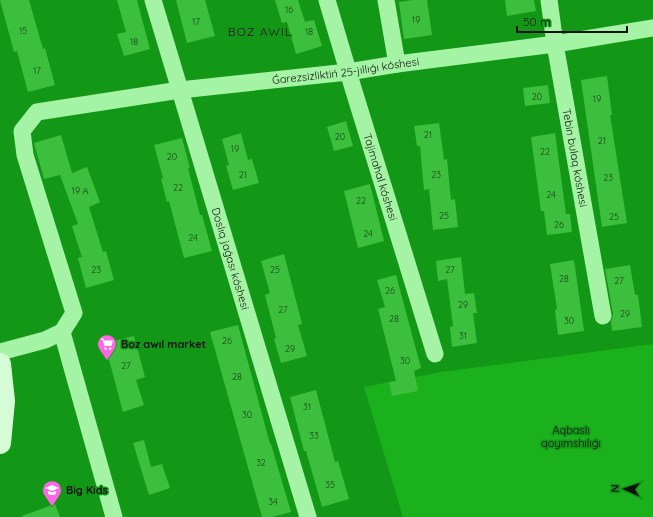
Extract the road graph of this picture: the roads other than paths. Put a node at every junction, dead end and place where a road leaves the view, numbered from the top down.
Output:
1 (153, 0) edge
2 (327, 0) edge
3 (386, 0) edge
4 (549, 0) edge
5 (653, 28) edge
6 (555, 44) junction
7 (398, 64) junction
8 (348, 72) junction
9 (180, 90) junction
10 (603, 316) dead end
11 (62, 332) junction
12 (0, 352) edge
13 (436, 354) dead end
14 (0, 364) edge
15 (0, 443) edge
16 (114, 517) edge
17 (308, 517) edge

1 - 9 street, Doslıq jaǵası kóshesi
2 - 8 street, Tajimahal kóshesi
3 - 7 street
4 - 6 street, Tebin bulaq kóshesi
5 - 6 street, Ǵarezsizliktiń 25-jıllıǵı kóshesi
6 - 7 street, Ǵarezsizliktiń 25-jıllıǵı kóshesi
6 - 10 street, Tebin bulaq kóshesi
7 - 8 street, Ǵarezsizliktiń 25-jıllıǵı kóshesi
8 - 9 street, Ǵarezsizliktiń 25-jıllıǵı kóshesi
8 - 13 street, Tajimahal kóshesi
9 - 11 street, Ǵarezsizliktiń 25-jıllıǵı kóshesi
9 - 17 street, Doslıq jaǵası kóshesi
11 - 12 street
11 - 16 street
14 - 15 main road

